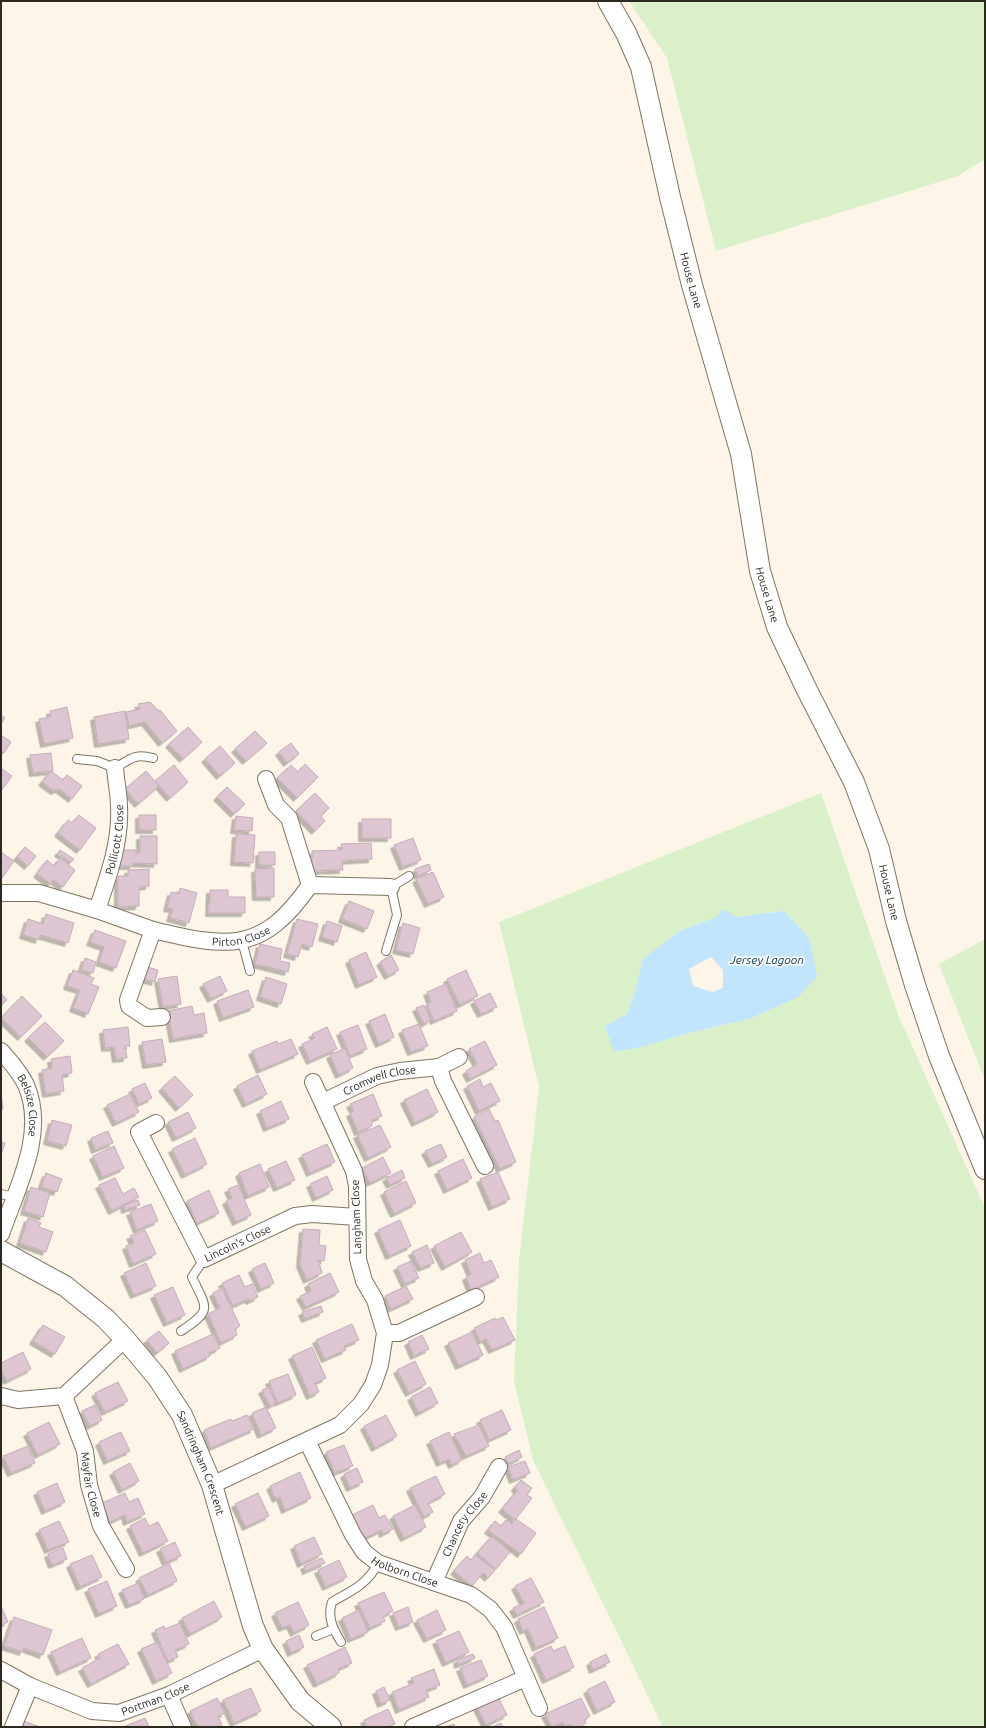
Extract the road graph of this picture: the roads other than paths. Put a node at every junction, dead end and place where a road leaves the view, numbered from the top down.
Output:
1 (608, 1) edge
2 (153, 758) dead end
3 (77, 759) dead end
4 (114, 768) junction
5 (266, 779) dead end
6 (409, 876) dead end
7 (310, 885) junction
8 (391, 887) junction
9 (1, 893) edge
10 (97, 910) junction
11 (153, 930) junction
12 (242, 941) junction
13 (386, 951) dead end
14 (250, 971) dead end
15 (162, 1017) dead end
16 (1, 1051) edge
17 (459, 1057) dead end
18 (439, 1067) junction
19 (313, 1082) dead end
20 (323, 1102) junction
21 (156, 1123) dead end
22 (485, 1166) dead end
23 (985, 1169) edge
24 (8, 1196) edge
25 (357, 1217) junction
26 (1, 1234) edge
27 (1, 1251) edge
28 (204, 1259) junction
29 (476, 1297) dead end
30 (181, 1331) dead end
31 (384, 1333) junction
32 (125, 1339) junction
33 (1, 1396) edge
34 (64, 1396) junction
35 (307, 1441) junction
36 (499, 1467) dead end
37 (212, 1485) junction
38 (378, 1563) junction
39 (126, 1569) dead end
40 (434, 1582) junction
41 (333, 1629) junction
42 (316, 1636) dead end
43 (342, 1642) dead end
44 (263, 1649) junction
45 (1, 1670) edge
46 (526, 1678) junction
47 (30, 1686) junction
48 (169, 1695) junction
49 (539, 1708) dead end
50 (13, 1727) edge
51 (184, 1727) edge
52 (331, 1727) edge
53 (413, 1727) edge

1 - 23 street, House Lane
2 - 4 lane
3 - 4 lane
4 - 10 street, Pollicott Close
5 - 7 street
6 - 8 lane
7 - 8 street
7 - 12 street, Pirton Close
8 - 13 lane
9 - 10 street, Pirton Close
10 - 11 street, Pirton Close
11 - 12 street, Pirton Close
11 - 15 street
12 - 14 lane
16 - 24 street, Belsize Close
17 - 18 street, Cromwell Close
18 - 20 street, Cromwell Close
18 - 22 street
19 - 20 street, Langham Close
20 - 25 street, Langham Close
21 - 28 street, Lincoln's Close
24 - 26 street, Belsize Close
25 - 28 street, Lincoln's Close
25 - 31 street, Langham Close
27 - 32 street, Sandringham Crescent
28 - 30 lane
29 - 31 street
31 - 35 street, Langham Close
32 - 34 street
32 - 37 street, Sandringham Crescent
33 - 34 street
34 - 39 street, Mayfair Close
35 - 37 street, Langham Close
35 - 38 street, Holborn Close
36 - 40 street, Chancery Close
37 - 44 street, Sandringham Crescent
38 - 40 street, Holborn Close
38 - 41 lane
40 - 46 street, Holborn Close
41 - 42 lane
41 - 43 lane
44 - 48 street, Portman Close
44 - 52 street, Sandringham Crescent
45 - 47 street, Portman Close
46 - 49 street, Holborn Close
46 - 53 street
47 - 48 street, Portman Close
47 - 50 street
48 - 51 street

